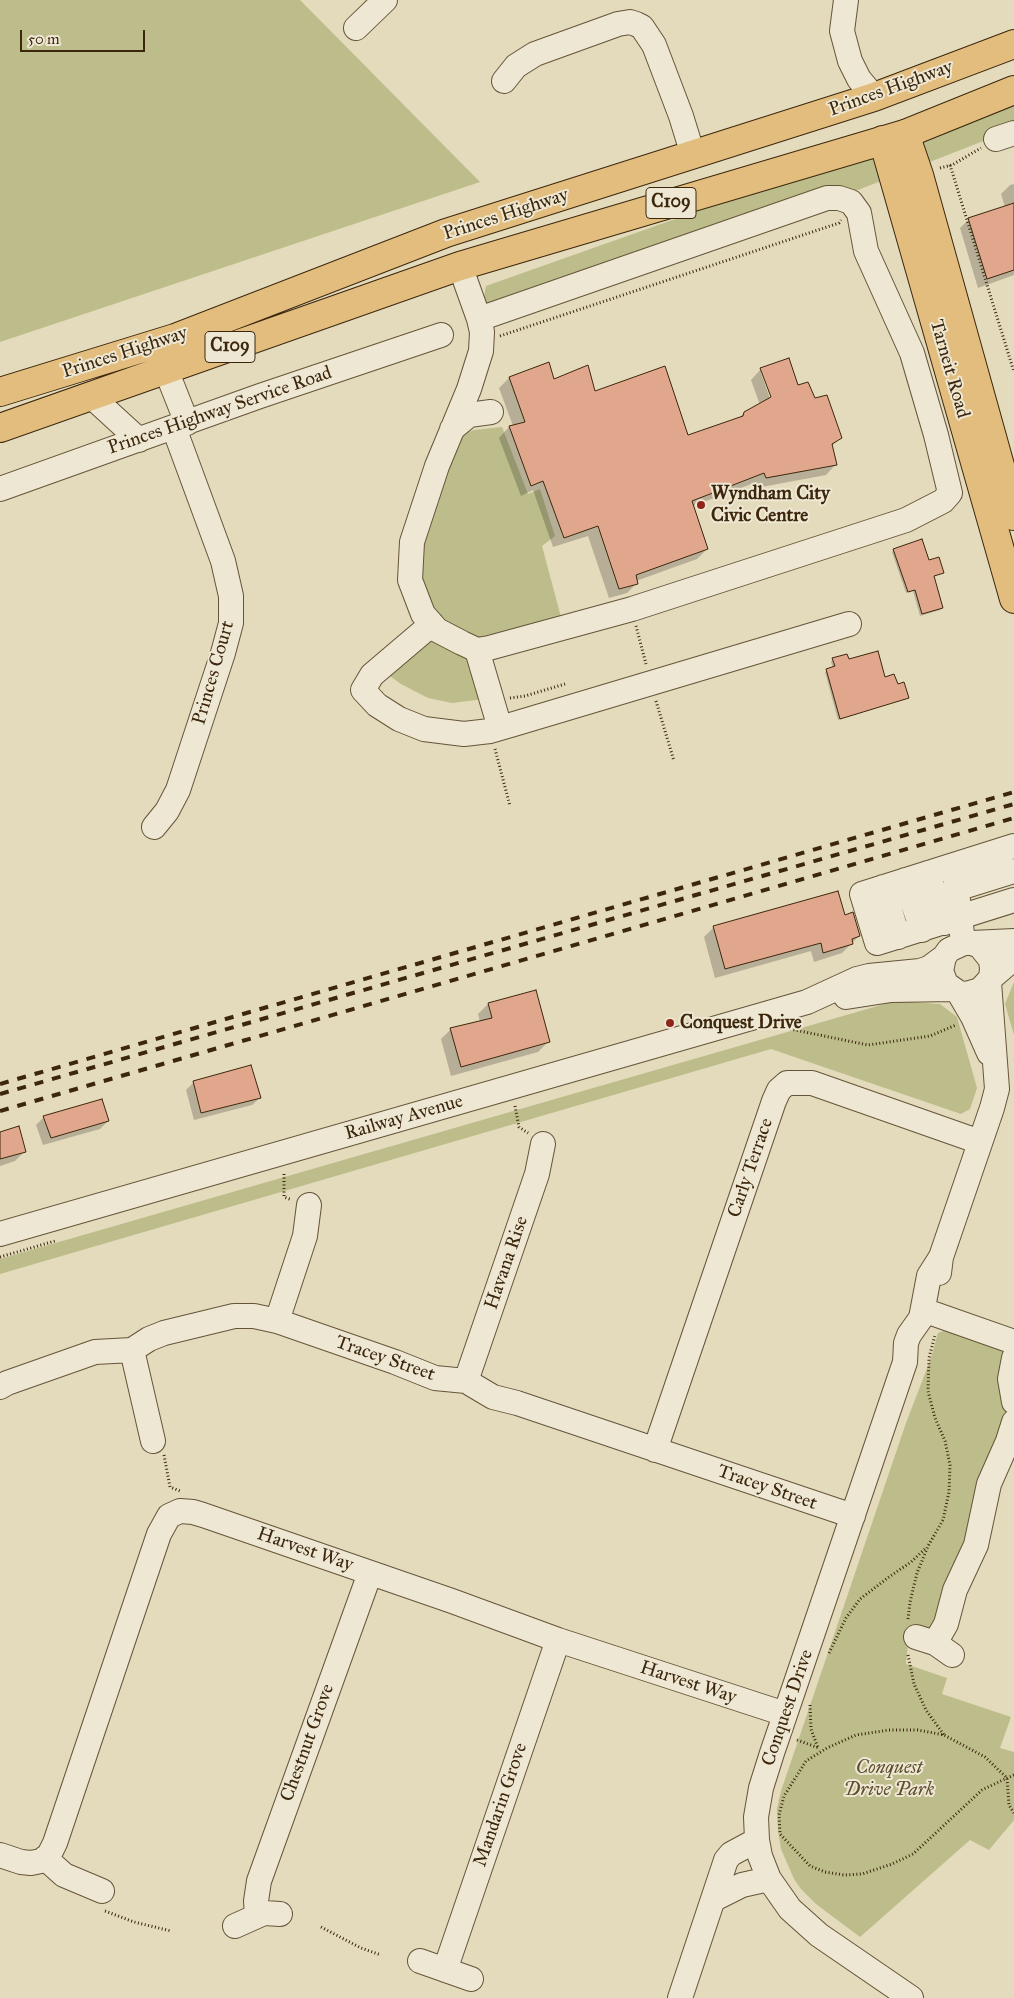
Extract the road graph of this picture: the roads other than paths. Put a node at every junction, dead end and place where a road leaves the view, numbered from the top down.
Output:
1 (385, 0) edge
2 (846, 0) edge
3 (356, 28) dead end
4 (1014, 44) edge
5 (504, 81) dead end
6 (1014, 90) edge
7 (874, 97) junction
8 (894, 137) junction
9 (693, 154) junction
10 (446, 233) junction
11 (460, 266) junction
12 (481, 331) junction
13 (441, 335) dead end
14 (118, 356) junction
15 (166, 370) junction
16 (0, 392) edge
17 (91, 396) junction
18 (491, 412) dead end
19 (180, 425) junction
20 (0, 428) edge
21 (452, 429) junction
22 (139, 440) junction
23 (0, 489) edge
24 (1014, 516) edge
25 (1014, 599) edge
26 (432, 624) junction
27 (849, 624) dead end
28 (477, 650) junction
29 (500, 728) junction
30 (154, 827) dead end
31 (1014, 846) edge
32 (954, 866) junction
33 (1014, 871) edge
34 (900, 882) junction
35 (956, 889) junction
36 (1014, 900) edge
37 (922, 930) junction
38 (1014, 941) edge
39 (968, 943) junction
40 (944, 957) junction
41 (1014, 958) edge
42 (990, 980) junction
43 (955, 991) junction
44 (807, 1002) junction
45 (996, 1071) junction
46 (980, 1142) junction
47 (543, 1144) road end
48 (309, 1205) road end
49 (0, 1234) edge
50 (933, 1314) junction
51 (277, 1321) junction
52 (1014, 1342) edge
53 (132, 1350) junction
54 (1014, 1358) edge
55 (466, 1381) junction
56 (0, 1387) edge
57 (1014, 1402) edge
58 (1014, 1422) edge
59 (153, 1441) road end
60 (655, 1450) junction
61 (853, 1516) junction
62 (370, 1573) junction
63 (558, 1640) junction
64 (927, 1640) road end
65 (782, 1724) junction
66 (757, 1840) junction
67 (0, 1855) edge
68 (45, 1858) junction
69 (769, 1879) junction
70 (102, 1891) road end
71 (714, 1899) junction
72 (235, 1926) dead end
73 (420, 1961) dead end
74 (445, 1970) junction
75 (471, 1979) dead end
76 (680, 1998) edge
77 (911, 1998) edge

1 - 3 street
2 - 7 street
4 - 7 main road, Princes Highway / C109
5 - 9 street
6 - 8 main road, Princes Highway / C109
7 - 8 main road
7 - 9 main road, Princes Highway / C109
8 - 11 main road, Princes Highway / C109
8 - 24 main road, Tarneit Road
8 - 25 main road, Tarneit Road
9 - 10 main road, Princes Highway / C109
10 - 11 main road
10 - 14 main road, Princes Highway / C109
11 - 12 street
11 - 15 main road, Princes Highway / C109
12 - 21 street
12 - 28 street
13 - 19 street, Princes Highway Service Road
14 - 15 main road
14 - 16 main road, Princes Highway / C109
15 - 17 main road, Princes Highway / C109
15 - 19 street, Princes Highway
17 - 20 main road, Princes Highway / C109
17 - 22 street, Princes Highway
18 - 21 street
19 - 22 street, Princes Highway Service Road
19 - 30 street, Princes Court
21 - 26 street
22 - 23 street, Princes Highway Service Road
26 - 28 street
26 - 29 street
27 - 29 street
28 - 29 street
31 - 32 street
32 - 34 street
32 - 35 street
33 - 35 street
34 - 37 street
34 - 37 street
34 - 37 street
35 - 37 street
36 - 37 street
37 - 39 street
38 - 39 street
39 - 40 street
39 - 42 street
40 - 43 street
40 - 44 street, Railway Avenue
41 - 42 street
42 - 43 street
42 - 45 street, Conquest Drive
43 - 44 street, Railway Avenue
43 - 45 street, Conquest Drive
44 - 49 street, Railway Avenue
45 - 46 street, Conquest Drive
46 - 50 street, Conquest Drive
46 - 60 street, Carly Terrace
47 - 55 street, Havana Rise
48 - 51 street
50 - 52 street
50 - 61 street, Conquest Drive
51 - 53 street, Tracey Street
51 - 55 street, Tracey Street
53 - 56 street, Tracey Street
53 - 59 street
54 - 57 street
55 - 60 street, Tracey Street
58 - 64 street
60 - 61 street, Tracey Street
61 - 65 street, Conquest Drive
62 - 63 street, Harvest Way
62 - 68 street, Harvest Way
62 - 72 street, Chestnut Grove
63 - 65 street, Harvest Way
63 - 74 street, Mandarin Grove
65 - 66 street, Conquest Drive
66 - 69 street, Conquest Drive
66 - 71 street
67 - 68 street
68 - 70 street
69 - 71 street
69 - 77 street, Conquest Drive
71 - 76 street
73 - 74 street
74 - 75 street

